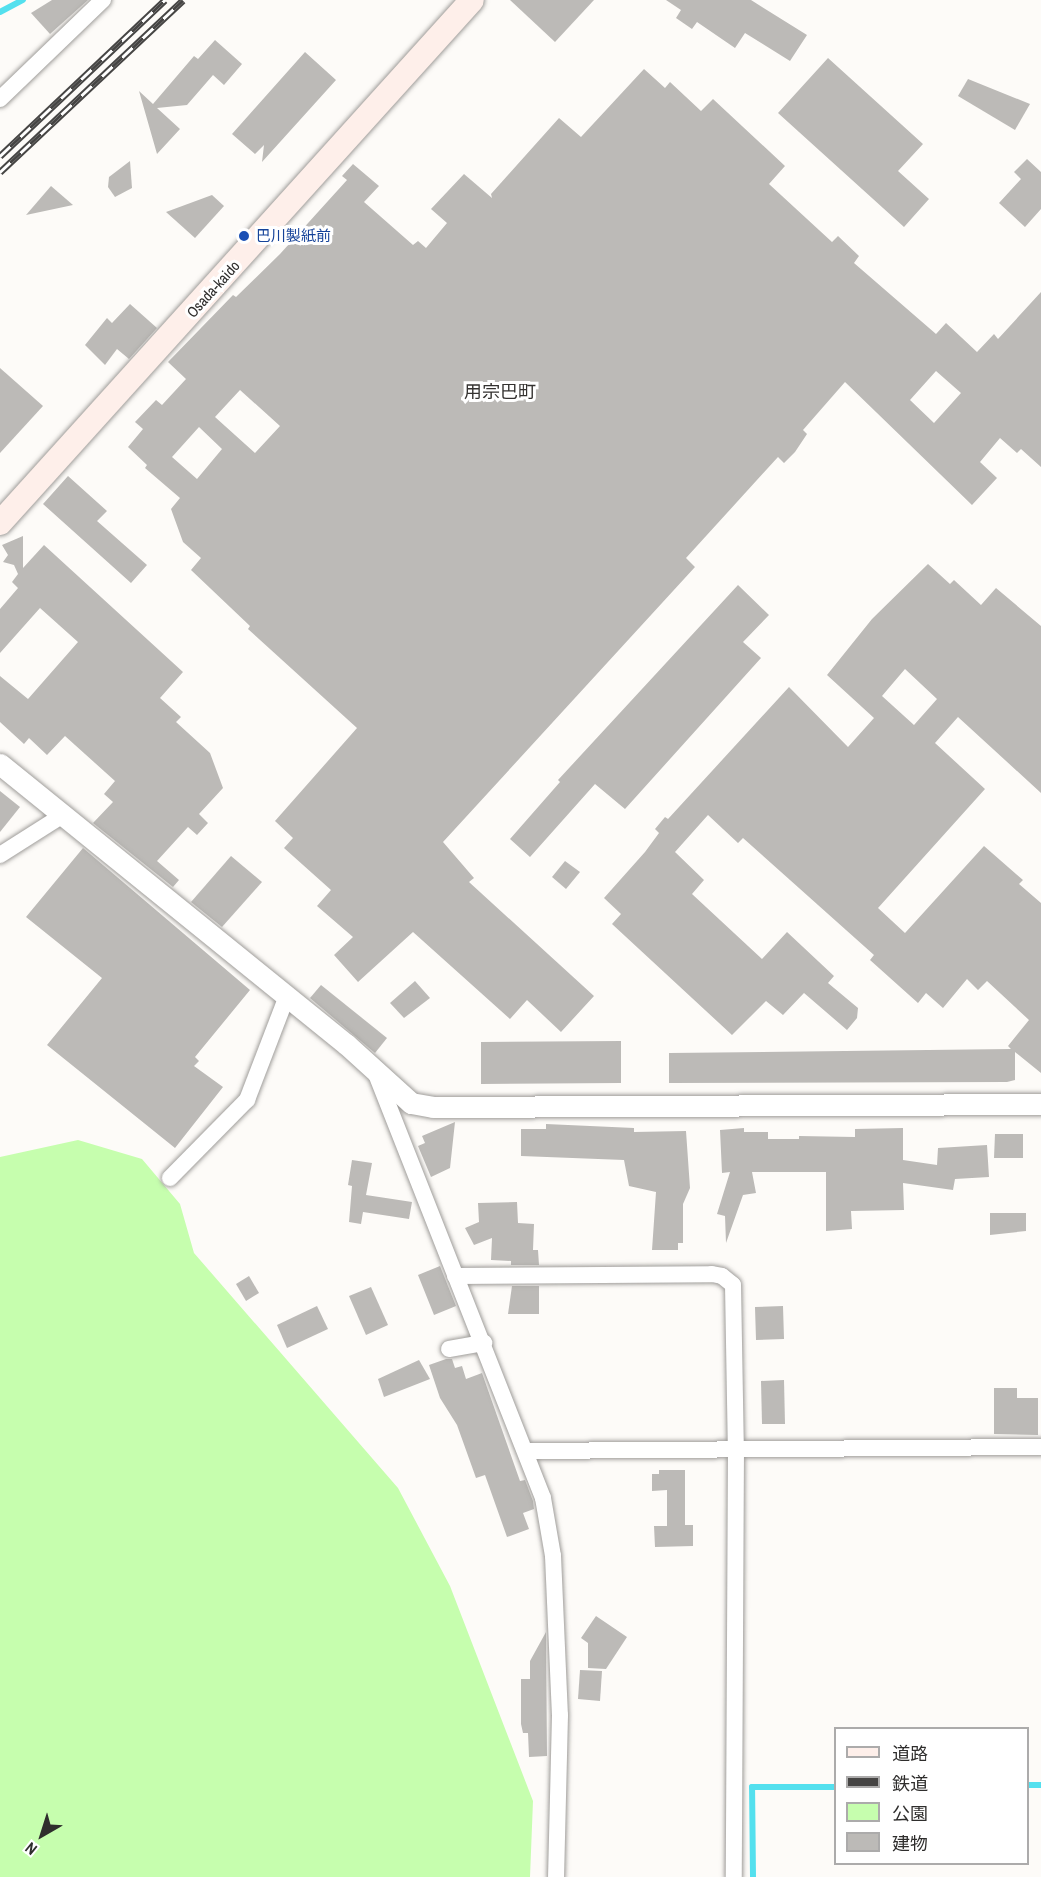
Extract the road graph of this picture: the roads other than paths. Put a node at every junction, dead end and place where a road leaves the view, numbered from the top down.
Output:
1 (104, 0) edge
2 (472, 0) edge
3 (0, 99) edge
4 (0, 523) edge
5 (0, 764) edge
6 (63, 815) junction
7 (0, 855) edge
8 (287, 996) junction
9 (376, 1074) junction
10 (1041, 1104) edge
11 (170, 1178) dead end
12 (455, 1276) junction
13 (484, 1343) junction
14 (449, 1349) dead end
15 (1041, 1447) edge
16 (736, 1449) junction
17 (526, 1451) junction
18 (556, 1877) edge
19 (734, 1877) edge

1 - 3 street
2 - 4 main road, Osada-kaido
5 - 6 street
6 - 7 street
6 - 8 street
8 - 9 street
8 - 11 street
9 - 10 street
9 - 12 street
12 - 13 street
12 - 16 street
13 - 14 street
13 - 17 street
15 - 16 street
16 - 17 street
16 - 19 street
17 - 18 street

